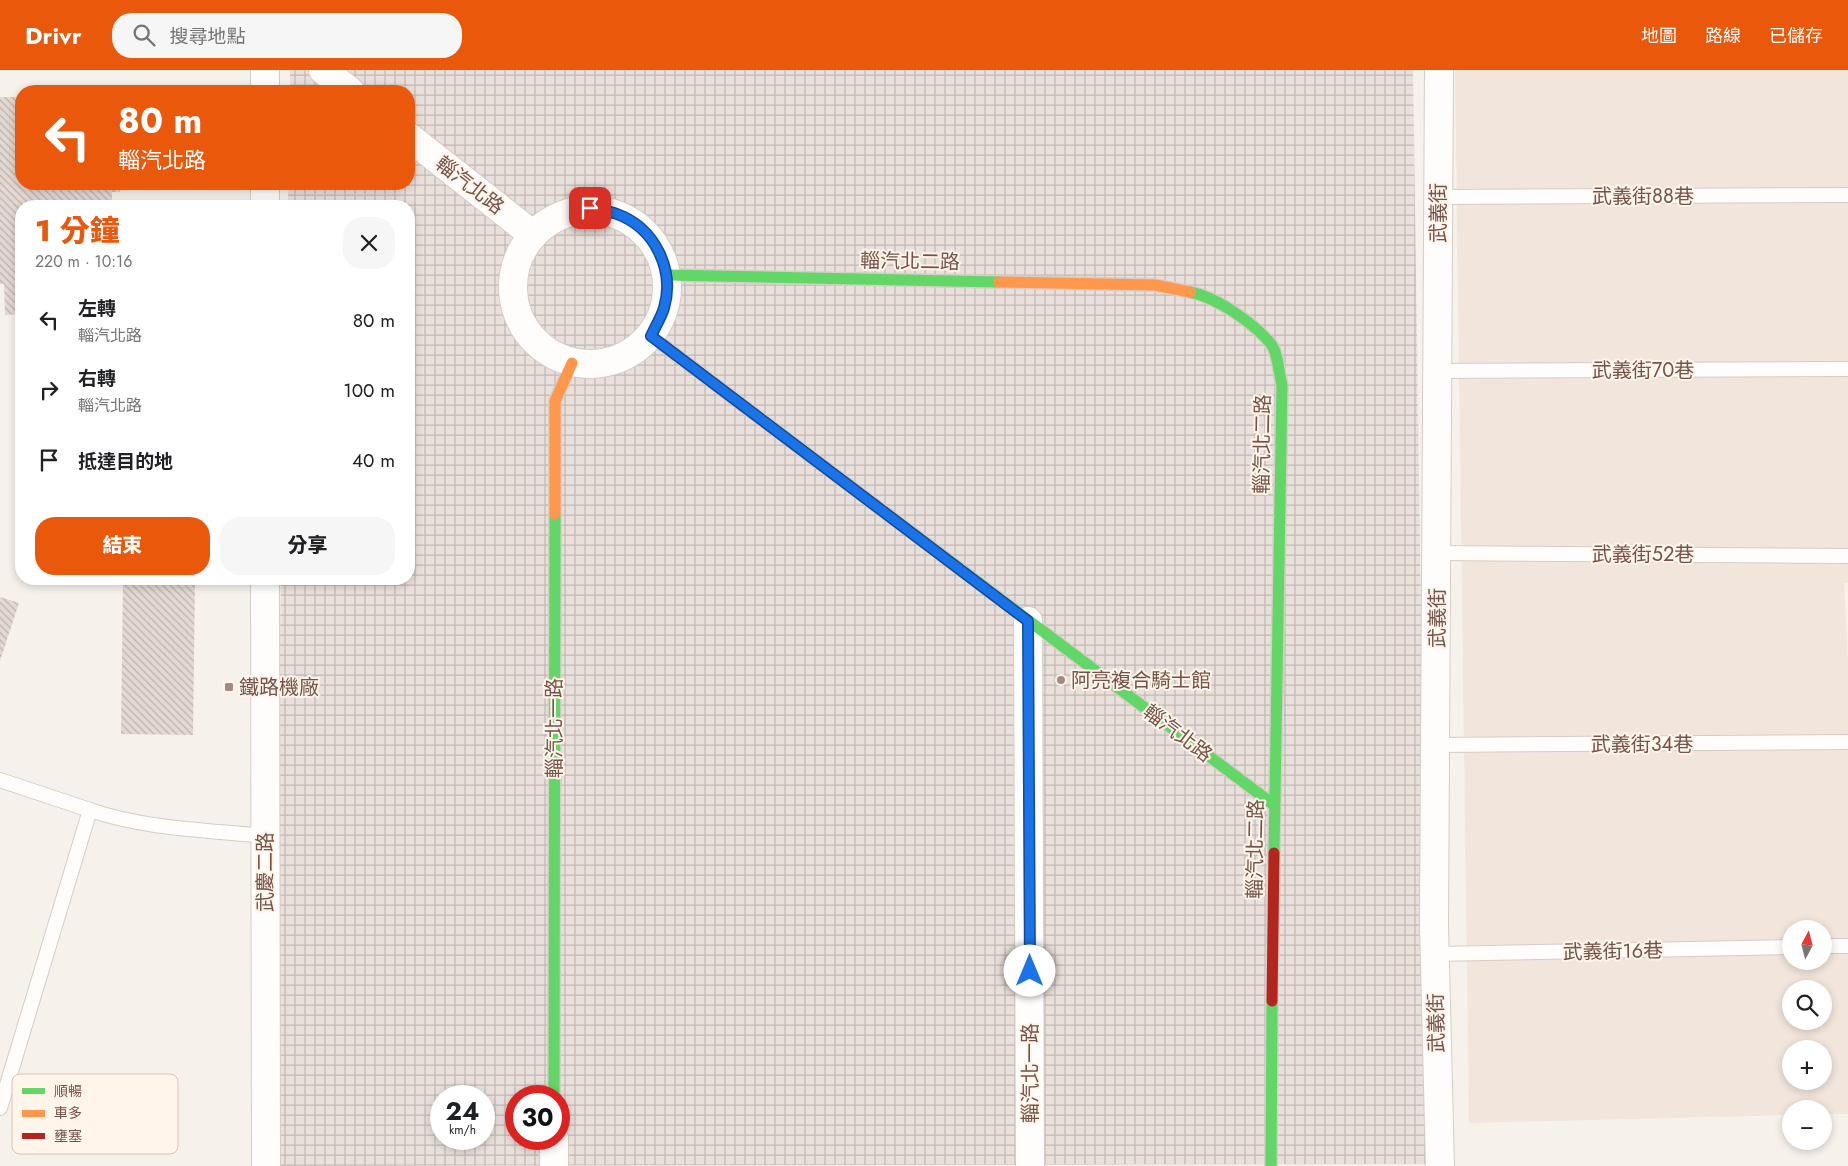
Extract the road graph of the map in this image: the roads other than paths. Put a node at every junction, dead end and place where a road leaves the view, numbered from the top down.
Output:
1 (265, 70) edge
2 (323, 70) edge
3 (1439, 70) edge
4 (265, 85) edge
5 (342, 85) edge
6 (415, 142) edge
7 (1848, 195) edge
8 (1438, 197) junction
9 (532, 234) junction
10 (668, 275) junction
11 (651, 336) junction
12 (572, 363) junction
13 (1848, 369) edge
14 (1438, 371) junction
15 (1437, 553) junction
16 (1848, 556) edge
17 (265, 585) edge
18 (1028, 621) junction
19 (1848, 742) edge
20 (1436, 745) junction
21 (0, 780) edge
22 (1274, 805) junction
23 (90, 810) junction
24 (265, 836) junction
25 (1832, 946) edge
26 (1848, 946) edge
27 (1782, 947) edge
28 (1435, 954) junction
29 (4, 1084) edge
30 (554, 1085) edge
31 (0, 1108) edge
32 (554, 1150) edge
33 (266, 1166) edge
34 (554, 1166) edge
35 (1030, 1166) edge
36 (1271, 1166) edge
37 (1440, 1166) edge

1 - 4 street
2 - 5 street
3 - 8 street, 武義街
6 - 9 street, 輜汽北路
7 - 8 lane, 武義街88巷
8 - 14 street, 武義街
9 - 10 street
9 - 12 street
10 - 11 street
10 - 22 street, 輜汽北二路
11 - 12 street
11 - 18 street, 輜汽北路
12 - 30 street, 輜汽北一路
13 - 14 lane, 武義街70巷
14 - 15 street, 武義街
15 - 16 lane, 武義街52巷
15 - 20 street, 武義街
17 - 24 street, 武慶二路
18 - 22 street, 輜汽北路
18 - 35 street, 輜汽北一路
19 - 20 lane, 武義街34巷
20 - 28 street, 武義街
21 - 23 lane
22 - 36 street, 輜汽北二路
23 - 24 lane
23 - 29 lane
24 - 33 street, 武慶二路
25 - 26 lane
27 - 28 lane, 武義街16巷
28 - 37 street, 武義街
29 - 31 lane
32 - 34 street

